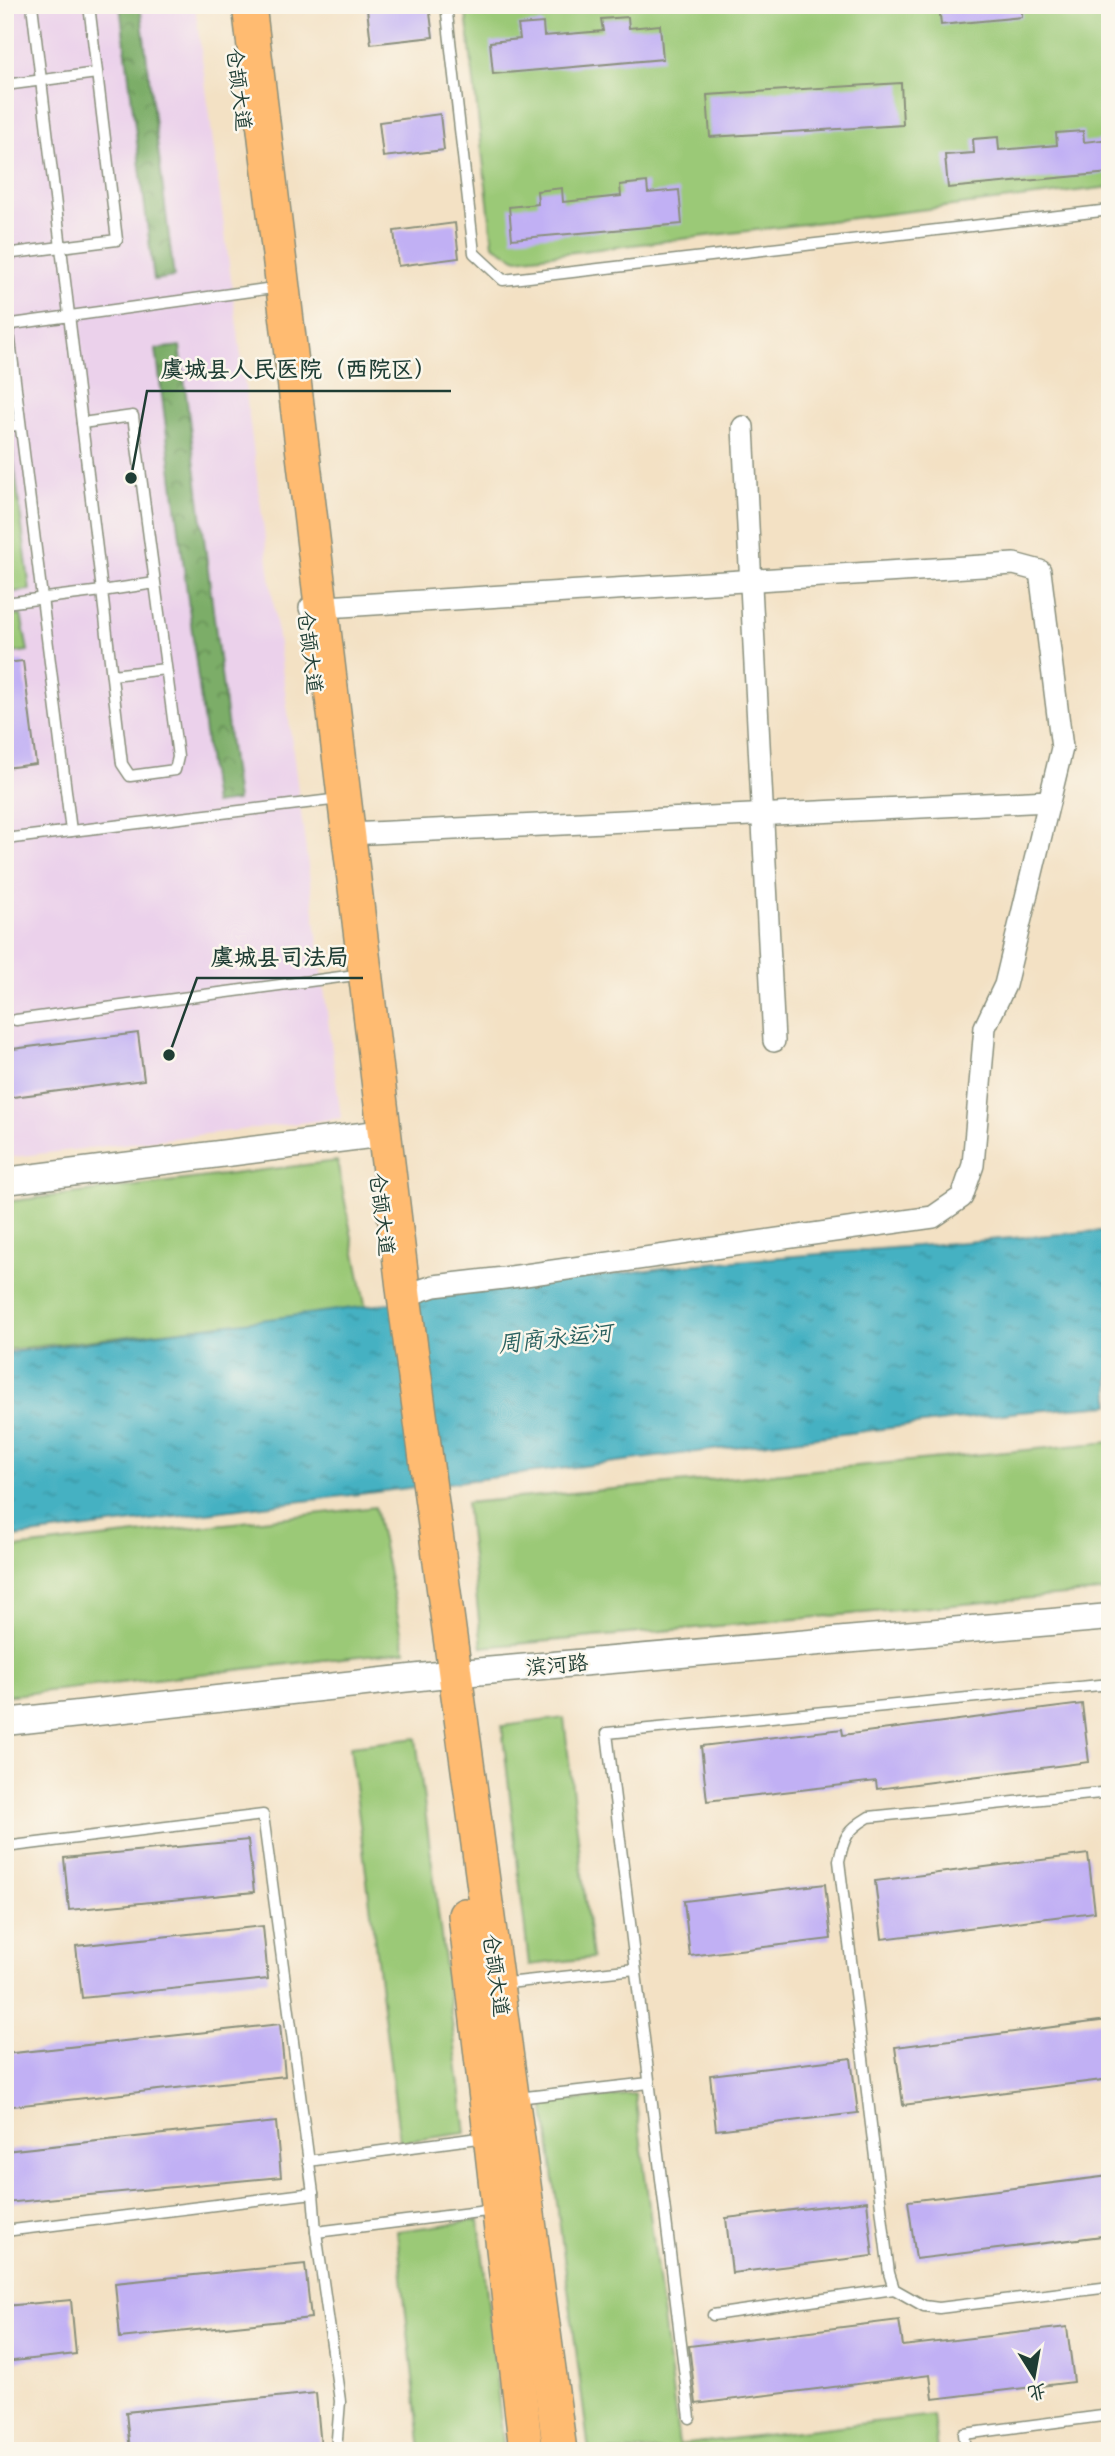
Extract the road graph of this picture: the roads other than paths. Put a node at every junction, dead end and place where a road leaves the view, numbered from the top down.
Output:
1 (32, 5) edge
2 (89, 5) edge
3 (228, 5) edge
4 (249, 5) edge
5 (446, 5) edge
6 (97, 73) junction
7 (41, 81) junction
8 (5, 85) edge
9 (1110, 210) edge
10 (61, 247) junction
11 (5, 254) edge
12 (274, 288) junction
13 (69, 316) junction
14 (7, 324) edge
15 (82, 423) junction
16 (20, 425) junction
17 (5, 426) edge
18 (743, 427) dead end
19 (751, 581) junction
20 (155, 583) junction
21 (102, 591) junction
22 (41, 599) junction
23 (5, 603) edge
24 (313, 608) junction
25 (166, 669) junction
26 (112, 675) junction
27 (337, 799) junction
28 (1049, 801) junction
29 (762, 814) junction
30 (71, 831) junction
31 (349, 834) junction
32 (5, 839) edge
33 (358, 975) junction
34 (16, 1020) dead end
35 (774, 1041) dead end
36 (378, 1134) junction
37 (5, 1181) edge
38 (398, 1297) junction
39 (1110, 1617) edge
40 (447, 1675) junction
41 (1110, 1684) edge
42 (5, 1722) edge
43 (1110, 1792) edge
44 (5, 1847) edge
45 (635, 1969) junction
46 (485, 1985) junction
47 (649, 2082) junction
48 (499, 2101) junction
49 (504, 2135) junction
50 (308, 2161) junction
51 (313, 2193) junction
52 (513, 2208) junction
53 (5, 2231) edge
54 (316, 2232) junction
55 (1110, 2287) edge
56 (894, 2289) junction
57 (713, 2315) dead end
58 (1110, 2415) edge
59 (690, 2418) dead end
60 (336, 2451) edge
61 (526, 2451) edge
62 (560, 2451) edge
63 (966, 2451) edge

1 - 7 lane
2 - 6 lane
3 - 12 main road, 仓颉大道
4 - 12 main road, 仓颉大道
5 - 9 lane
6 - 7 lane
6 - 10 lane
7 - 8 lane
7 - 10 lane
10 - 11 lane
10 - 13 lane
12 - 13 lane
12 - 24 main road, 仓颉大道
13 - 14 lane
13 - 15 lane
14 - 16 lane
15 - 20 lane
15 - 21 lane
16 - 17 lane
16 - 22 lane
18 - 19 street
19 - 24 street
19 - 28 street
19 - 29 street
20 - 21 lane
20 - 25 lane
21 - 22 lane
21 - 26 lane
22 - 23 lane
22 - 30 lane
24 - 27 main road, 仓颉大道
25 - 26 lane
25 - 26 lane
27 - 30 lane
27 - 31 main road, 仓颉大道
27 - 33 main road, 仓颉大道
28 - 29 street
28 - 38 street
29 - 31 street
29 - 35 street
30 - 32 lane
31 - 33 main road, 仓颉大道
33 - 34 lane
33 - 36 main road, 仓颉大道
36 - 37 street
36 - 38 main road, 仓颉大道
38 - 40 main road, 仓颉大道
39 - 40 street, 滨河路
40 - 42 street, 滨河路
40 - 46 main road, 仓颉大道
41 - 45 lane
43 - 56 lane
44 - 50 lane
45 - 46 lane
45 - 47 lane
46 - 48 main road, 仓颉大道
47 - 48 lane
47 - 59 lane
48 - 49 main road, 仓颉大道
49 - 50 lane
49 - 52 main road, 仓颉大道
50 - 51 lane
51 - 53 lane
51 - 54 lane
52 - 54 lane
52 - 61 main road, 仓颉大道
52 - 62 main road, 仓颉大道
54 - 60 lane
55 - 56 lane
56 - 57 lane
58 - 63 lane

